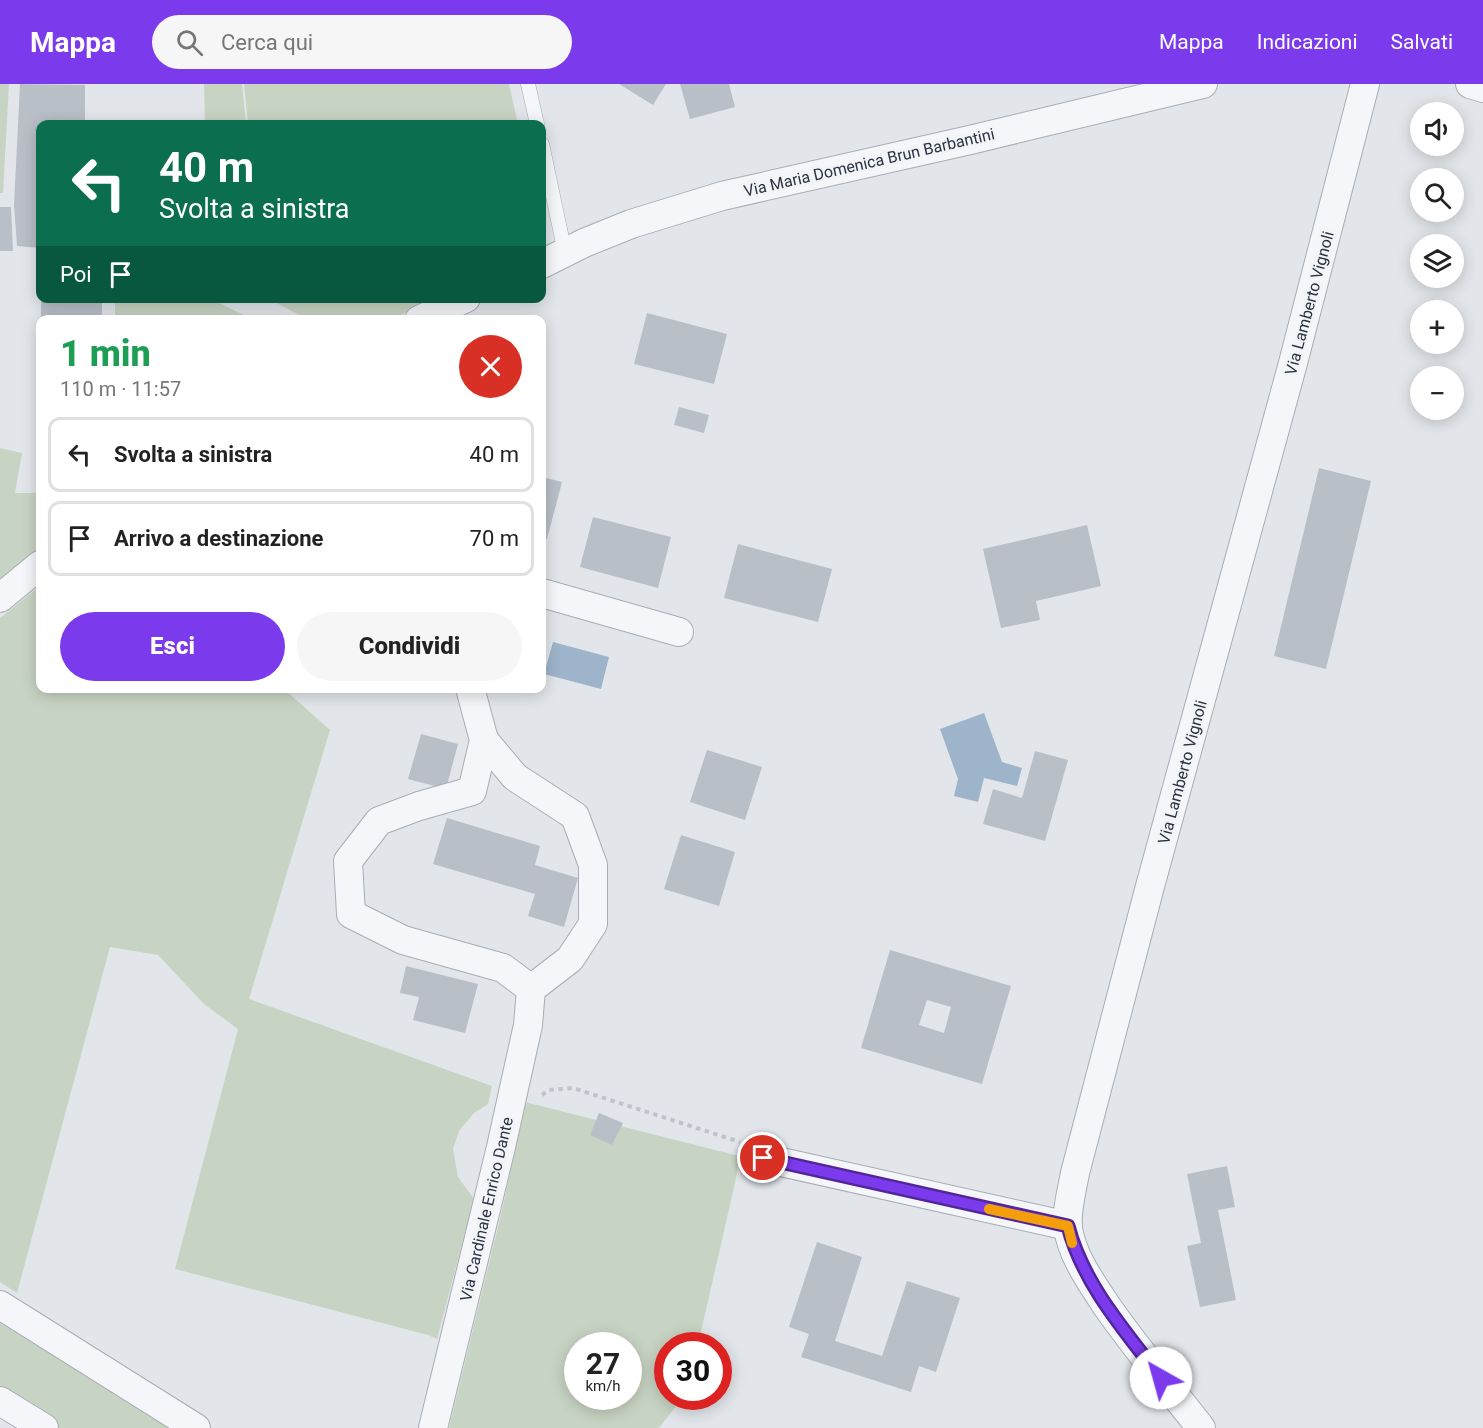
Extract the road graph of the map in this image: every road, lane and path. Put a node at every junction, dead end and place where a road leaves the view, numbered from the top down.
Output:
1 (528, 84) edge
2 (1203, 84) edge
3 (1365, 84) edge
4 (1470, 84) edge
5 (1483, 88) edge
6 (536, 120) edge
7 (546, 185) edge
8 (553, 258) edge
9 (455, 303) edge
10 (429, 315) edge
11 (36, 568) edge
12 (546, 594) edge
13 (0, 598) edge
14 (679, 632) dead end
15 (471, 693) edge
16 (484, 740) junction
17 (531, 988) junction
18 (534, 1100) dead end
19 (763, 1158) joint
20 (1068, 1226) junction
21 (0, 1305) edge
22 (0, 1401) edge
23 (44, 1428) edge
24 (196, 1428) edge
25 (434, 1428) edge
26 (1201, 1428) edge

1 - 6 lane
2 - 8 street, Via Maria Domenica Brun Barbantini
3 - 20 street, Via Lamberto Vignoli
4 - 5 street
7 - 8 lane
9 - 10 street
11 - 13 street
12 - 14 street
15 - 16 street
16 - 17 street
16 - 17 street
17 - 25 street, Via Cardinale Enrico Dante
18 - 19 path
19 - 20 street
20 - 26 street, Via Lamberto Vignoli
21 - 24 street
22 - 23 street

